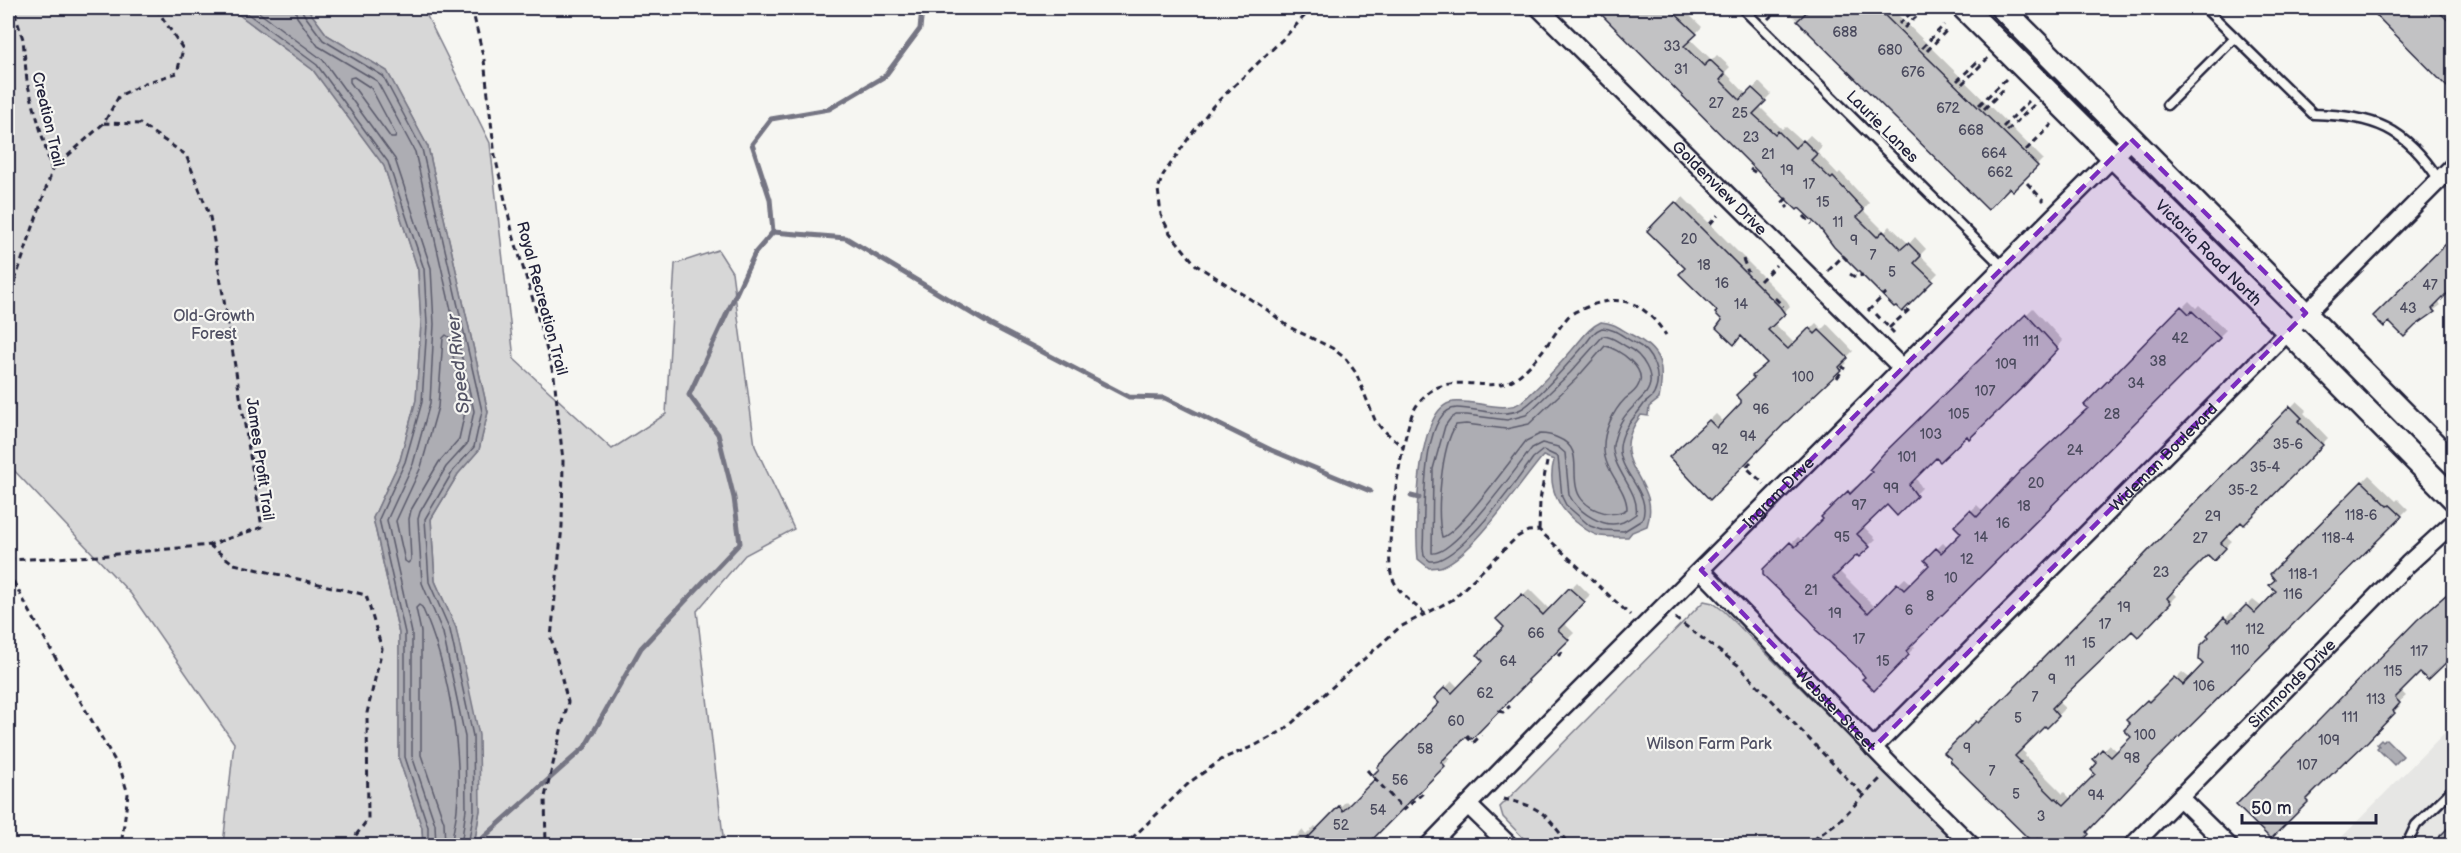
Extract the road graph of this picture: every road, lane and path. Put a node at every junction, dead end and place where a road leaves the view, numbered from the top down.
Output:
1 (14, 8) edge
2 (156, 8) edge
3 (472, 8) edge
4 (1312, 8) edge
5 (1539, 8) edge
6 (1742, 8) edge
7 (1916, 8) edge
8 (1926, 8) edge
9 (1964, 8) edge
10 (2002, 8) edge
11 (2205, 8) edge
12 (1899, 24) dead end
13 (1944, 25) dead end
14 (1904, 28) dead end
15 (1948, 29) dead end
16 (2235, 37) junction
17 (2001, 45) junction
18 (1922, 48) dead end
19 (1927, 51) dead end
20 (1978, 60) dead end
21 (2020, 64) junction
22 (1957, 81) dead end
23 (1962, 84) dead end
24 (2006, 87) dead end
25 (2045, 89) junction
26 (1979, 105) dead end
27 (2168, 105) dead end
28 (1984, 109) dead end
29 (2066, 110) junction
30 (104, 123) junction
31 (2003, 127) dead end
32 (2007, 131) dead end
33 (2131, 139) junction
34 (2026, 150) dead end
35 (2112, 157) junction
36 (2454, 165) edge
37 (1750, 169) dead end
38 (52, 171) junction
39 (1758, 171) dead end
40 (2439, 180) junction
41 (2027, 183) dead end
42 (1787, 198) dead end
43 (1788, 208) dead end
44 (2056, 213) junction
45 (1718, 215) dead end
46 (1804, 216) dead end
47 (1710, 224) dead end
48 (1812, 224) dead end
49 (1787, 254) junction
50 (1743, 259) dead end
51 (1848, 261) dead end
52 (2003, 267) junction
53 (1748, 272) dead end
54 (1850, 274) dead end
55 (1863, 275) dead end
56 (1760, 280) dead end
57 (1816, 283) junction
58 (1886, 293) dead end
59 (1777, 298) dead end
60 (8, 302) edge
61 (1784, 306) dead end
62 (1911, 308) dead end
63 (2306, 313) junction
64 (1876, 315) dead end
65 (1856, 322) junction
66 (1889, 328) junction
67 (2288, 331) junction
68 (1666, 335) dead end
69 (1899, 339) dead end
70 (1842, 366) dead end
71 (1901, 367) junction
72 (1837, 378) dead end
73 (1404, 448) junction
74 (1547, 462) dead end
75 (1751, 462) dead end
76 (2454, 464) edge
77 (1775, 496) junction
78 (2454, 500) edge
79 (2454, 522) edge
80 (1539, 530) junction
81 (209, 545) junction
82 (8, 560) edge
83 (1701, 570) junction
84 (8, 572) edge
85 (1662, 608) junction
86 (1425, 614) junction
87 (1643, 627) junction
88 (1564, 650) dead end
89 (1558, 656) dead end
90 (1510, 706) dead end
91 (1498, 711) dead end
92 (1481, 735) dead end
93 (1466, 736) dead end
94 (1873, 748) junction
95 (1892, 767) junction
96 (1367, 770) dead end
97 (2454, 788) edge
98 (1424, 792) dead end
99 (1863, 795) junction
100 (2180, 798) junction
101 (1503, 799) dead end
102 (1468, 805) junction
103 (121, 846) edge
104 (348, 846) edge
105 (546, 846) edge
106 (1124, 846) edge
107 (1428, 846) edge
108 (1510, 846) edge
109 (1570, 846) edge
110 (1805, 846) edge
111 (1972, 846) edge
112 (2132, 846) edge
113 (2229, 846) edge
114 (2406, 846) edge

1 - 38 path, Creation Trail
2 - 30 path
3 - 105 path, Royal Recreation Trail
4 - 73 path
5 - 49 street, Goldenview Drive
6 - 52 lane, Laurie Lanes
7 - 12 path
8 - 14 path
9 - 17 main road, Victoria Road North
10 - 33 main road, Victoria Road North
11 - 16 lane
13 - 18 path
15 - 19 path
16 - 27 lane
16 - 40 lane
17 - 21 main road, Victoria Road North
17 - 23 path
20 - 22 path
21 - 25 main road, Victoria Road North
21 - 26 path
24 - 28 path
25 - 29 main road, Victoria Road North
25 - 31 path
25 - 32 path
29 - 34 path
29 - 35 main road, Victoria Road North
30 - 38 path
30 - 81 path, James Profit Trail
33 - 35 street, Ingram Drive
33 - 63 main road, Victoria Road North
35 - 44 street, Ingram Drive
35 - 67 main road, Victoria Road North
36 - 40 street, Wideman Boulevard
37 - 39 path
38 - 60 path, Creation Trail
40 - 63 street, Wideman Boulevard
41 - 44 path
42 - 43 path
44 - 52 street, Ingram Drive
45 - 47 path
46 - 48 path
49 - 56 path
49 - 57 street, Goldenview Drive
50 - 53 path
51 - 57 path
52 - 71 street, Ingram Drive
54 - 55 path
57 - 65 street, Goldenview Drive
58 - 65 path
59 - 61 path
62 - 66 path
63 - 67 street, Wideman Boulevard
63 - 76 main road, Victoria Road North
64 - 66 path
65 - 71 street, Goldenview Drive
66 - 69 path
67 - 78 main road, Victoria Road North
67 - 94 street, Wideman Boulevard
68 - 73 path
70 - 72 path
71 - 77 street, Ingram Drive
73 - 86 path
74 - 80 path
75 - 77 path
77 - 83 street, Ingram Drive
79 - 100 street, Simmonds Drive
80 - 86 path
80 - 87 path
81 - 82 path
81 - 104 path
83 - 85 street, Ingram Drive
83 - 94 street, Webster Street
84 - 103 path
85 - 87 street, Ingram Drive
85 - 99 path
86 - 106 path
87 - 102 street, Ingram Drive
88 - 89 path
90 - 91 path
92 - 93 path
94 - 95 street, Webster Street
95 - 99 path
95 - 111 street, Webster Street
96 - 98 path
97 - 114 lane
99 - 110 path
100 - 112 street, Simmonds Drive
100 - 113 street
101 - 109 path
102 - 107 street, Ingram Drive
102 - 108 street

